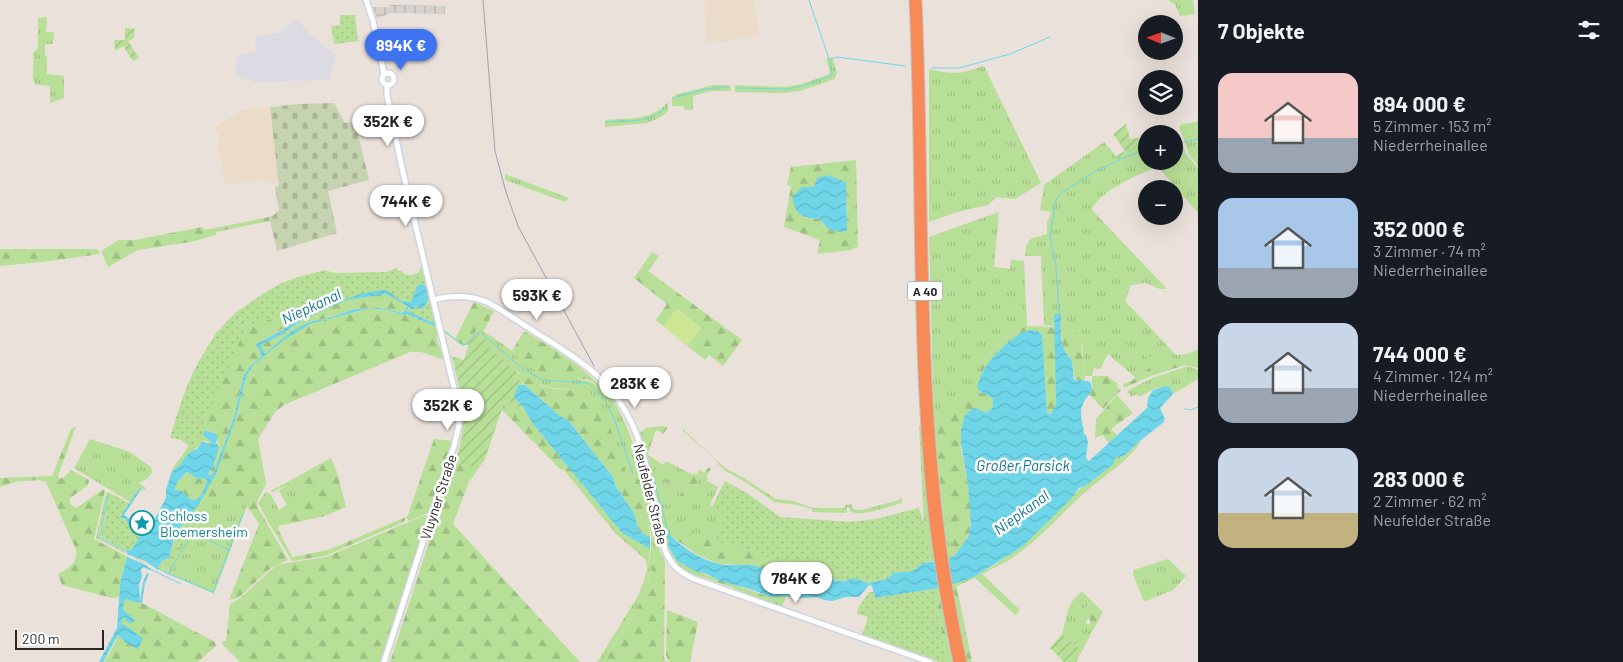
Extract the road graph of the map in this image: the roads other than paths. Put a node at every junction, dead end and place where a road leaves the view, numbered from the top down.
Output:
1 (366, 0) edge
2 (913, 0) edge
3 (918, 0) edge
4 (917, 24) junction
5 (384, 74) junction
6 (387, 86) junction
7 (433, 300) junction
8 (946, 591) junction
9 (384, 662) edge
10 (930, 662) edge
11 (957, 662) edge
12 (963, 662) edge

1 - 5 main road
2 - 4 highway, A 40
3 - 4 highway, A 40
4 - 8 highway, A 40
5 - 6 main road
5 - 6 main road
6 - 7 main road, Vluyner Straße
7 - 9 main road, Vluyner Straße
7 - 10 main road, Neufelder Straße
8 - 11 highway, A 40
8 - 12 highway, A 40

